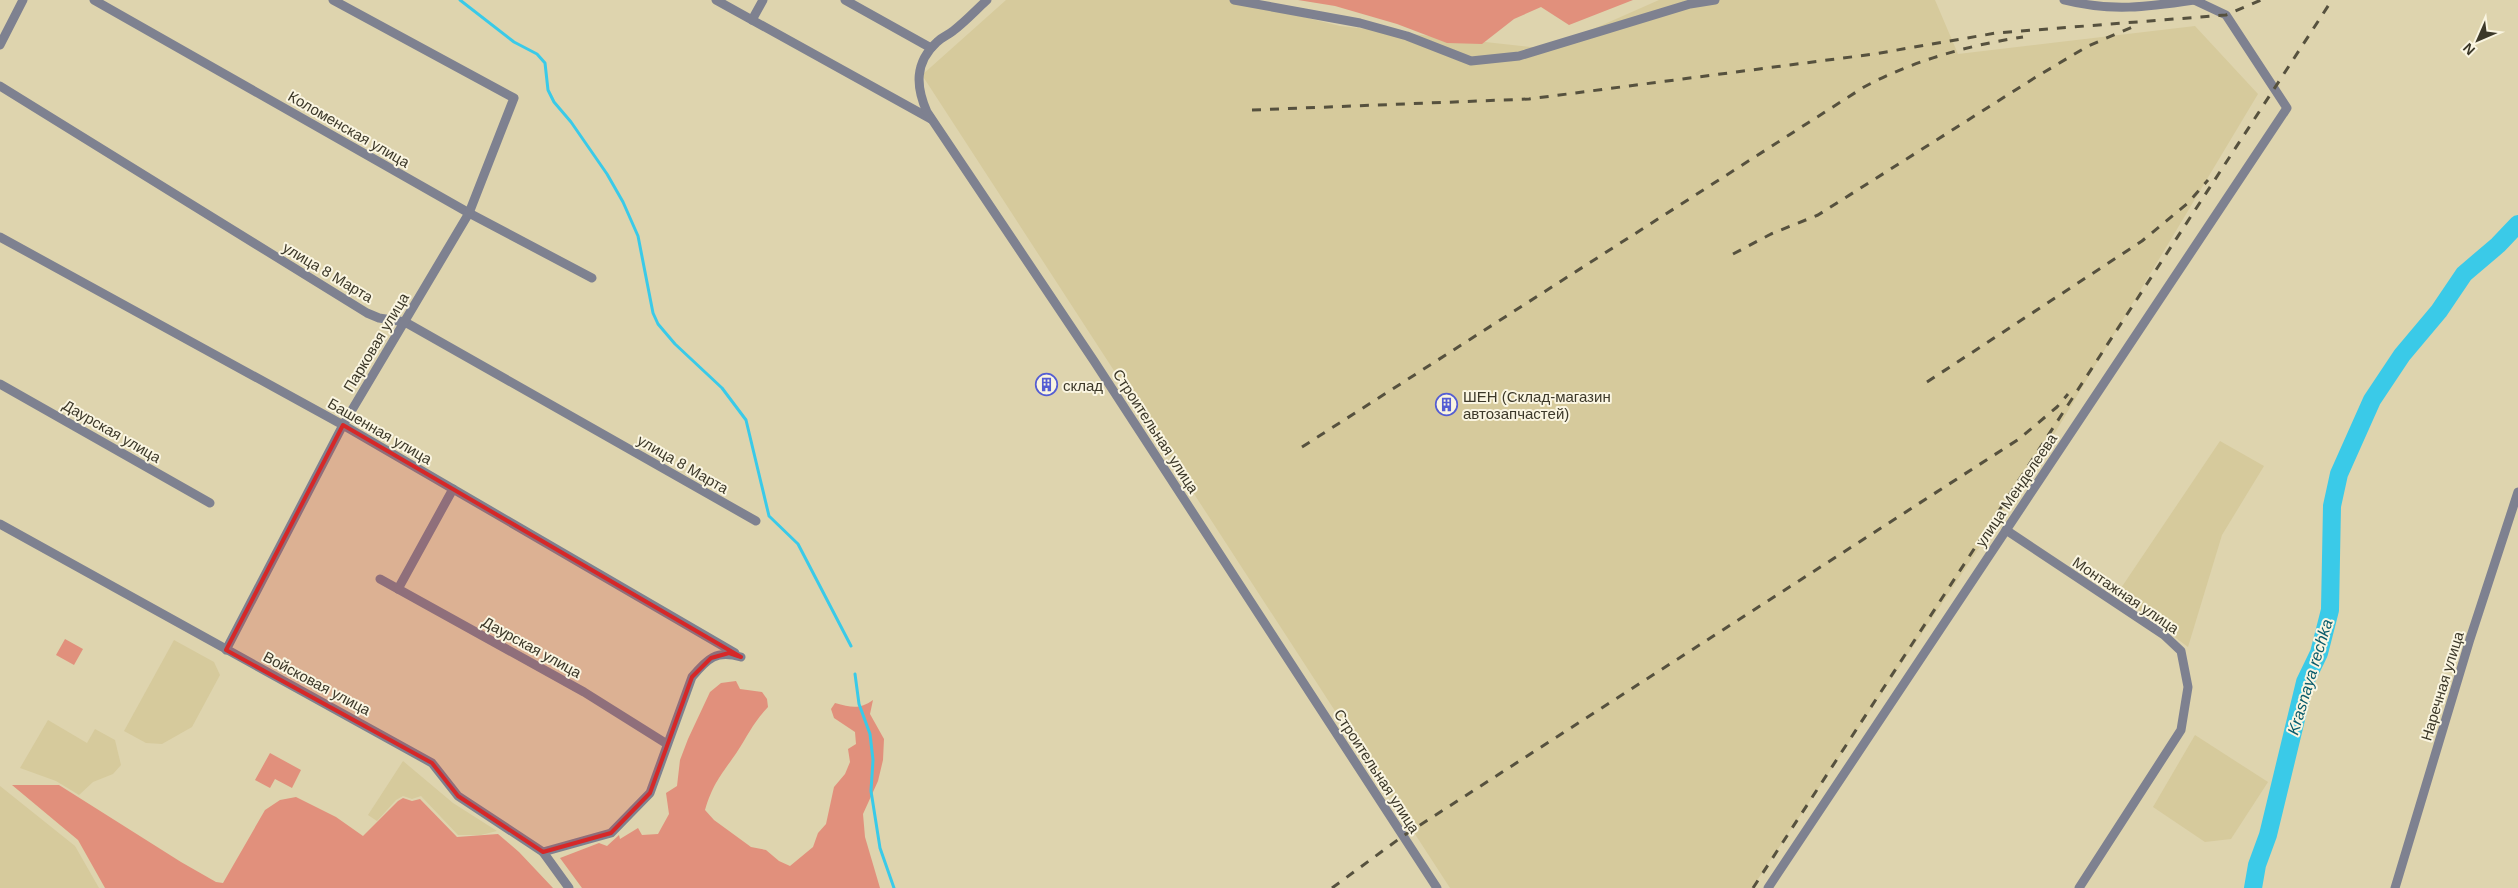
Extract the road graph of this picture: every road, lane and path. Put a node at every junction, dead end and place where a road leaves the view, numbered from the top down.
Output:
1 (23, 0) edge
2 (94, 0) edge
3 (333, 0) edge
4 (716, 0) edge
5 (763, 0) edge
6 (845, 0) edge
7 (988, 0) edge
8 (1234, 0) edge
9 (1715, 0) edge
10 (2064, 0) edge
11 (2194, 0) edge
12 (752, 20) junction
13 (0, 44) edge
14 (931, 48) junction
15 (0, 86) edge
16 (931, 119) junction
17 (469, 213) junction
18 (0, 237) edge
19 (592, 278) dead end
20 (405, 322) junction
21 (0, 384) edge
22 (343, 425) junction
23 (453, 489) junction
24 (2518, 492) edge
25 (210, 503) dead end
26 (756, 521) dead end
27 (0, 524) edge
28 (2006, 530) junction
29 (380, 579) dead end
30 (398, 589) junction
31 (226, 650) junction
32 (667, 744) junction
33 (543, 852) junction
34 (569, 888) edge
35 (1437, 888) edge
36 (1768, 888) edge
37 (2078, 888) edge
38 (2395, 888) edge

1 - 13 street
2 - 17 street, Коломенская улица
3 - 17 street, Парковая улица
4 - 12 street
5 - 12 street
6 - 14 street
7 - 14 street, Строительная улица
8 - 9 street
10 - 11 street
11 - 28 street, улица Менделеева
12 - 16 street
14 - 16 street, Строительная улица
15 - 20 street, улица 8 Марта
16 - 35 street, Строительная улица
17 - 19 street, Коломенская улица
17 - 20 street, Парковая улица
18 - 22 street, Башенная улица
20 - 22 street, Парковая улица
20 - 26 street, улица 8 Марта
21 - 25 street, Даурская улица
22 - 23 street, Башенная улица
22 - 31 street, Парковая улица
23 - 30 street
23 - 32 street, Башенная улица
24 - 38 street, Наречная улица
27 - 31 street, Войсковая улица
28 - 36 street, улица Менделеева
28 - 37 street, Монтажная улица
29 - 30 street, Даурская улица
30 - 32 street, Даурская улица
31 - 33 street, Войсковая улица
32 - 33 street
33 - 34 street

